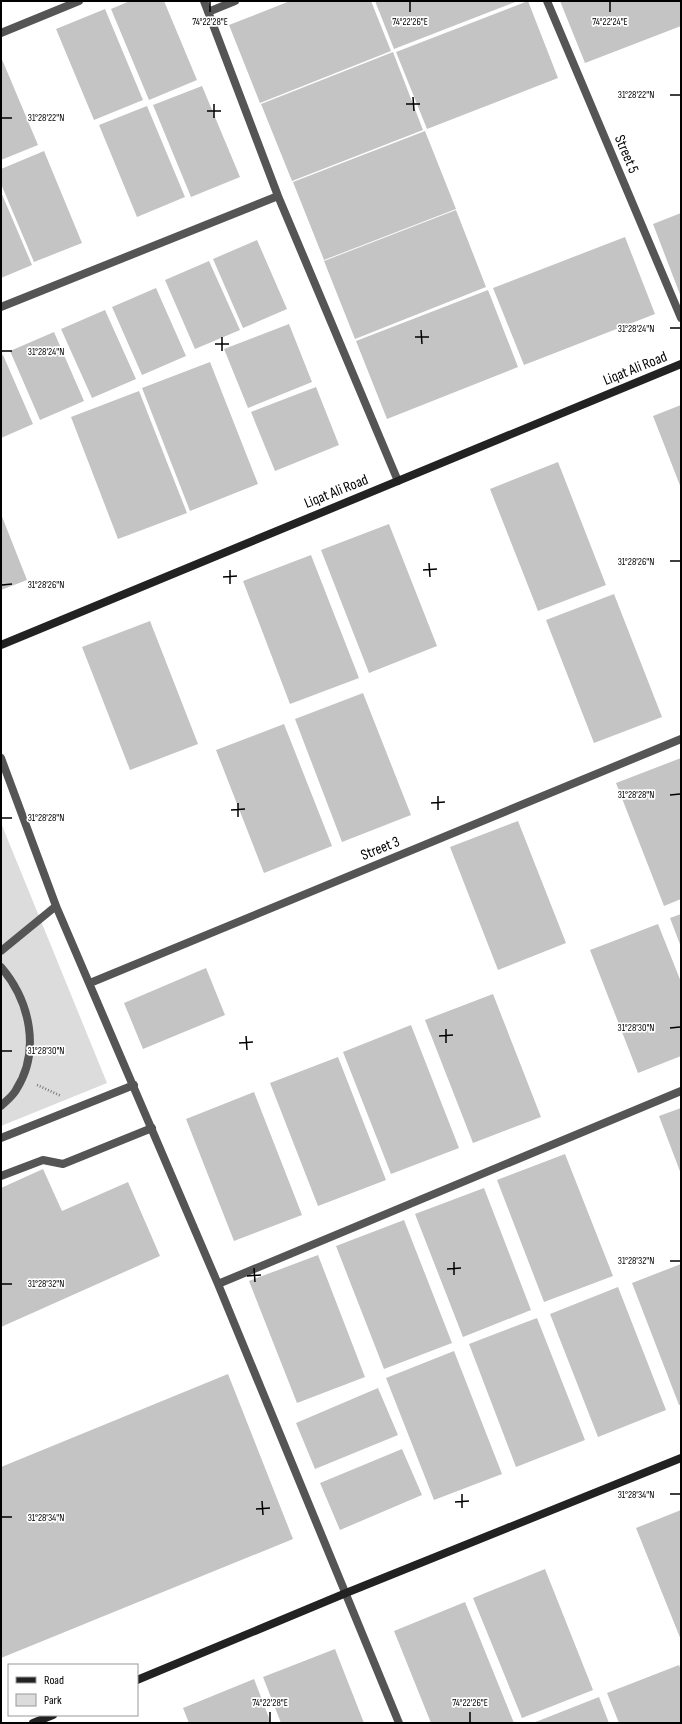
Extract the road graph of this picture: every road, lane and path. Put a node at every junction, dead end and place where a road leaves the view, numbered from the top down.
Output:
1 (79, 1) edge
2 (204, 1) edge
3 (235, 1) edge
4 (546, 1) edge
5 (208, 12) junction
6 (1, 33) edge
7 (278, 196) junction
8 (1, 307) edge
9 (681, 318) edge
10 (681, 364) edge
11 (398, 481) junction
12 (1, 645) edge
13 (681, 739) edge
14 (1, 758) edge
15 (56, 906) junction
16 (1, 951) edge
17 (1, 967) edge
18 (90, 982) junction
19 (22, 1078) junction
20 (134, 1085) junction
21 (681, 1091) edge
22 (1, 1106) edge
23 (69, 1110) junction
24 (152, 1128) junction
25 (1, 1138) edge
26 (1, 1176) edge
27 (218, 1284) junction
28 (681, 1458) edge
29 (346, 1593) junction
30 (138, 1680) edge
31 (51, 1716) edge
32 (34, 1723) edge
33 (399, 1723) edge

1 - 6 street
2 - 5 street
3 - 5 street
4 - 9 street, Street 5
5 - 7 street
7 - 8 street
7 - 11 street
10 - 11 street, Liqat Ali Road
11 - 12 street, Liqat Ali Road
13 - 18 street, Street 3
14 - 15 street
15 - 16 street
15 - 18 street
17 - 19 street
18 - 20 street
19 - 22 street
19 - 23 path
20 - 23 street
20 - 24 street
21 - 27 street
23 - 25 street
24 - 26 street
24 - 27 street
27 - 29 street
28 - 29 street
29 - 30 street
29 - 33 street
31 - 32 street

